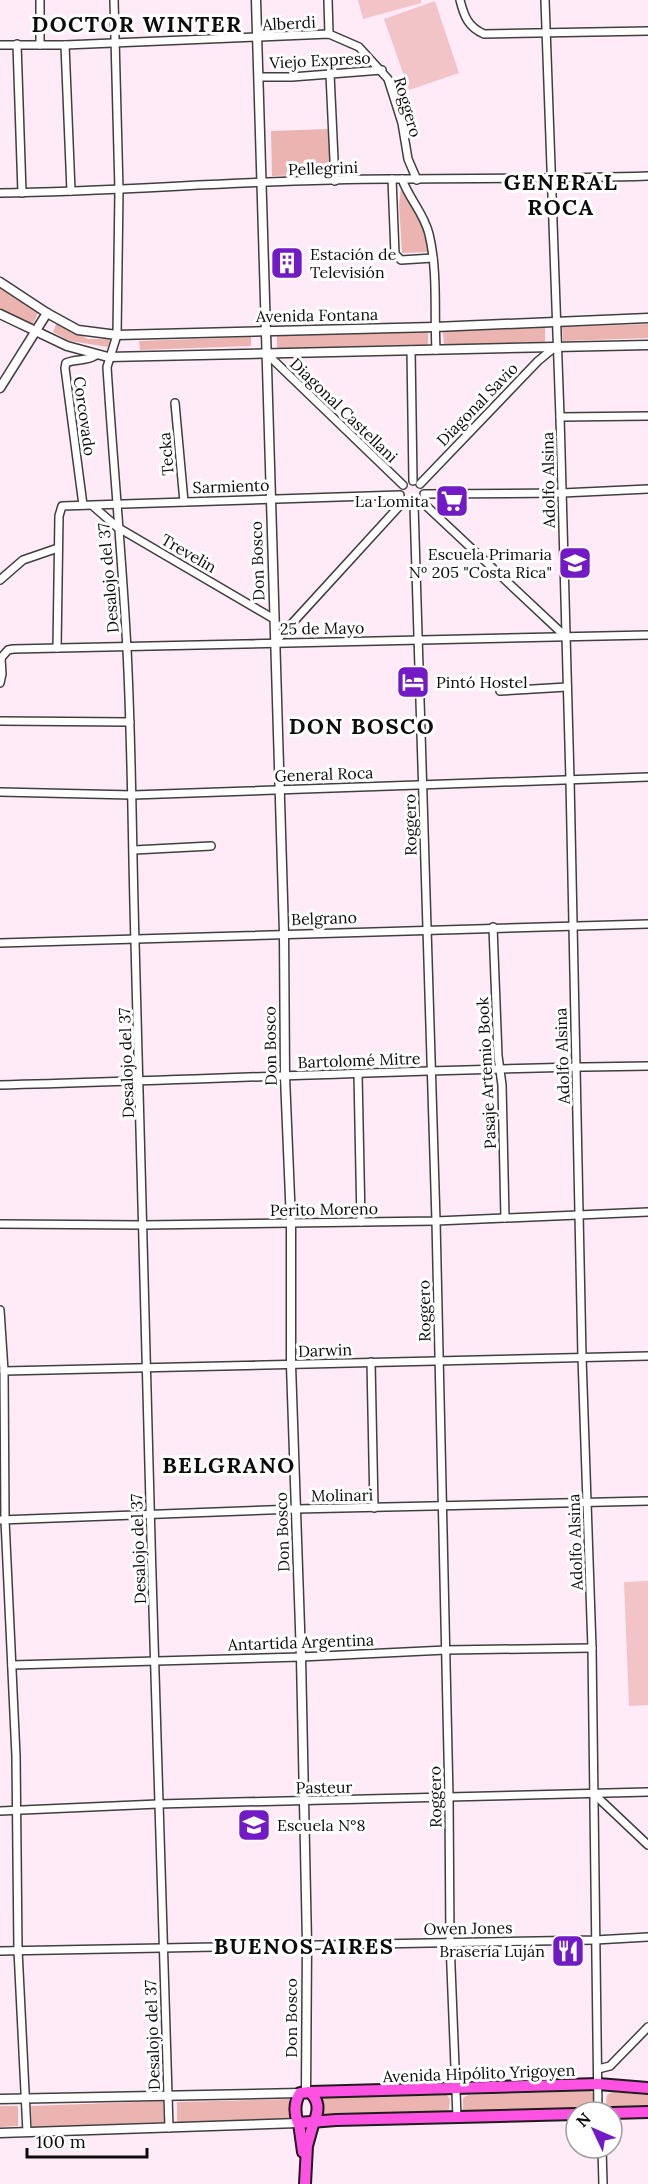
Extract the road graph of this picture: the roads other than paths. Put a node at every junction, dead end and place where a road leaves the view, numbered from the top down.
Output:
1 (40, 0) edge
2 (114, 0) edge
3 (256, 0) edge
4 (328, 0) edge
5 (460, 0) edge
6 (545, 0) edge
7 (648, 31) edge
8 (546, 33) junction
9 (329, 34) junction
10 (257, 38) junction
11 (116, 43) junction
12 (17, 44) junction
13 (0, 45) edge
14 (40, 45) junction
15 (65, 45) junction
16 (382, 70) junction
17 (330, 74) junction
18 (259, 76) junction
19 (648, 176) edge
20 (392, 178) junction
21 (402, 179) junction
22 (551, 179) junction
23 (417, 180) junction
24 (335, 181) junction
25 (262, 183) junction
26 (119, 190) junction
27 (71, 191) junction
28 (22, 192) junction
29 (0, 193) edge
30 (433, 258) junction
31 (0, 282) edge
32 (47, 313) junction
33 (0, 314) edge
34 (648, 318) edge
35 (556, 321) junction
36 (435, 327) junction
37 (266, 331) junction
38 (36, 332) junction
39 (117, 335) junction
40 (648, 345) edge
41 (556, 346) junction
42 (411, 350) junction
43 (436, 350) junction
44 (266, 353) junction
45 (96, 355) junction
46 (108, 357) junction
47 (0, 388) edge
48 (175, 403) dead end
49 (648, 416) edge
50 (560, 417) junction
51 (416, 482) junction
52 (403, 485) junction
53 (648, 489) edge
54 (562, 493) junction
55 (271, 498) junction
56 (402, 498) junction
57 (420, 500) junction
58 (184, 501) junction
59 (83, 505) junction
60 (115, 505) junction
61 (93, 506) junction
62 (117, 527) junction
63 (58, 548) junction
64 (0, 580) edge
65 (274, 619) junction
66 (648, 635) edge
67 (566, 636) junction
68 (419, 640) junction
69 (275, 642) junction
70 (127, 647) junction
71 (57, 648) junction
72 (0, 658) edge
73 (0, 683) edge
74 (567, 687) junction
75 (500, 691) dead end
76 (0, 721) edge
77 (130, 722) junction
78 (648, 777) edge
79 (570, 780) junction
80 (422, 785) junction
81 (278, 789) junction
82 (0, 792) edge
83 (133, 795) junction
84 (211, 846) dead end
85 (134, 850) junction
86 (648, 924) edge
87 (572, 926) junction
88 (493, 927) junction
89 (425, 929) junction
90 (284, 933) junction
91 (135, 937) junction
92 (0, 943) edge
93 (648, 1066) edge
94 (577, 1067) junction
95 (500, 1068) junction
96 (430, 1071) junction
97 (357, 1074) junction
98 (285, 1077) junction
99 (140, 1082) junction
100 (0, 1085) edge
101 (648, 1212) edge
102 (579, 1214) junction
103 (505, 1218) junction
104 (436, 1221) junction
105 (291, 1222) junction
106 (361, 1222) junction
107 (0, 1224) edge
108 (144, 1225) junction
109 (0, 1310) edge
110 (648, 1356) edge
111 (582, 1357) junction
112 (438, 1359) junction
113 (371, 1362) junction
114 (291, 1365) junction
115 (148, 1367) junction
116 (4, 1371) junction
117 (648, 1501) edge
118 (588, 1503) junction
119 (443, 1507) junction
120 (374, 1508) junction
121 (296, 1509) junction
122 (151, 1515) junction
123 (2, 1520) edge
124 (592, 1648) junction
125 (446, 1650) junction
126 (301, 1657) junction
127 (155, 1660) junction
128 (12, 1665) junction
129 (648, 1792) edge
130 (594, 1794) junction
131 (449, 1798) junction
132 (304, 1801) junction
133 (158, 1804) junction
134 (0, 1812) edge
135 (16, 1812) junction
136 (648, 1845) edge
137 (648, 1937) edge
138 (595, 1940) junction
139 (450, 1942) junction
140 (307, 1944) junction
141 (162, 1947) junction
142 (18, 1950) junction
143 (0, 1951) edge
144 (648, 2027) edge
145 (598, 2068) junction
146 (598, 2084) junction
147 (648, 2088) edge
148 (456, 2089) junction
149 (306, 2092) junction
150 (168, 2097) junction
151 (24, 2098) junction
152 (0, 2099) edge
153 (598, 2100) edge
154 (648, 2112) edge
155 (624, 2113) edge
156 (564, 2114) edge
157 (457, 2117) junction
158 (315, 2121) junction
159 (298, 2123) junction
160 (169, 2128) junction
161 (27, 2132) junction
162 (0, 2133) edge
163 (602, 2160) edge
164 (304, 2162) junction
165 (305, 2184) edge
166 (603, 2184) edge

1 - 14 street
2 - 11 street, Desalojo del 37
3 - 10 street, Don Bosco
4 - 9 street
5 - 8 street
6 - 8 street, Adolfo Alsina
7 - 8 street
8 - 22 street, Adolfo Alsina
9 - 10 street, Alberdi
9 - 16 street, Roggero
10 - 11 street, Alberdi
10 - 18 street, Don Bosco
11 - 15 street, Alberdi
11 - 26 street, Desalojo del 37
12 - 13 street, Alberdi
12 - 14 street, Alberdi
12 - 28 street
14 - 15 street, Alberdi
15 - 27 street
16 - 17 street, Viejo Expreso
16 - 23 street, Roggero
17 - 18 street, Viejo Expreso
17 - 24 street
18 - 25 street, Don Bosco
19 - 22 street, Pellegrini
20 - 21 street, Pellegrini
20 - 24 street, Pellegrini
20 - 30 street
21 - 23 street, Pellegrini
21 - 30 street
22 - 23 street, Pellegrini
22 - 35 street, Adolfo Alsina
24 - 25 street, Pellegrini
25 - 26 street, Pellegrini
25 - 37 street, Don Bosco
26 - 27 street, Pellegrini
26 - 39 street, Desalojo del 37
27 - 28 street, Pellegrini
28 - 29 street, Pellegrini
30 - 36 street
31 - 32 street, Avenida Fontana
32 - 38 street
32 - 39 street, Avenida Fontana
33 - 38 street
34 - 35 street, Avenida Fontana
35 - 36 street, Avenida Fontana
35 - 41 street, Adolfo Alsina
36 - 37 street, Avenida Fontana
36 - 43 street
37 - 39 street, Avenida Fontana
37 - 44 street, Don Bosco
38 - 45 street
38 - 47 street
39 - 46 street, Desalojo del 37
40 - 41 street
41 - 43 street
41 - 50 street, Adolfo Alsina
41 - 51 street, Diagonal Savio
42 - 43 street
42 - 44 street
42 - 51 street
44 - 46 street
44 - 52 street, Diagonal Castellani
44 - 55 street, Don Bosco
45 - 46 street
45 - 59 street, Corcovado
46 - 60 street, Desalojo del 37
48 - 58 street, Tecka
49 - 50 street
50 - 54 street, Adolfo Alsina
51 - 52 street
51 - 57 street
52 - 56 street
53 - 54 street
54 - 57 street
54 - 67 street, Adolfo Alsina
55 - 56 street, Sarmiento
55 - 58 street, Sarmiento
55 - 65 street, Don Bosco
56 - 57 street
56 - 69 street
57 - 67 street
57 - 68 street, Roggero
58 - 60 street, Sarmiento
59 - 61 street, Sarmiento
59 - 63 street, Sarmiento
60 - 61 street, Sarmiento
60 - 62 street, Desalojo del 37
61 - 62 street, Trevelin
62 - 65 street, Trevelin
62 - 70 street, Desalojo del 37
63 - 64 street
63 - 71 street
65 - 69 street, Don Bosco
66 - 67 street, 25 de Mayo
67 - 68 street, 25 de Mayo
67 - 74 street, Adolfo Alsina
68 - 69 street, 25 de Mayo
68 - 80 street, Roggero
69 - 70 street, 25 de Mayo
69 - 81 street, Don Bosco
70 - 71 street, 25 de Mayo
70 - 77 street, Desalojo del 37
71 - 72 street, 25 de Mayo
72 - 73 street
74 - 75 street
74 - 79 street, Adolfo Alsina
76 - 77 street
77 - 83 street, Desalojo del 37
78 - 79 street, General Roca
79 - 80 street, General Roca
79 - 87 street, Adolfo Alsina
80 - 81 street, General Roca
80 - 89 street, Roggero
81 - 83 street, General Roca
81 - 90 street, Don Bosco
82 - 83 street, General Roca
83 - 85 street, Desalojo del 37
84 - 85 street
85 - 91 street, Desalojo del 37
86 - 87 street, Belgrano
87 - 88 street, Belgrano
87 - 94 street, Adolfo Alsina
88 - 89 street, Belgrano
88 - 95 street, Pasaje Artemio Book
89 - 90 street, Belgrano
89 - 96 street, Roggero
90 - 91 street, Belgrano
90 - 98 street, Don Bosco
91 - 92 street, Belgrano
91 - 99 street, Desalojo del 37
93 - 94 street, Bartolomé Mitre
94 - 95 street, Bartolomé Mitre
94 - 102 street, Adolfo Alsina
95 - 96 street, Bartolomé Mitre
95 - 103 street, Pasaje Artemio Book
96 - 97 street, Bartolomé Mitre
96 - 104 street, Roggero
97 - 98 street, Bartolomé Mitre
97 - 106 street
98 - 99 street, Bartolomé Mitre
98 - 105 street, Don Bosco
99 - 100 street, Bartolomé Mitre
99 - 108 street, Desalojo del 37
101 - 102 street, Perito Moreno
102 - 103 street, Perito Moreno
102 - 111 street, Adolfo Alsina
103 - 104 street, Perito Moreno
104 - 106 street, Perito Moreno
104 - 112 street, Roggero
105 - 106 street, Perito Moreno
105 - 108 street, Perito Moreno
105 - 114 street, Don Bosco
107 - 108 street, Perito Moreno
108 - 115 street, Desalojo del 37
109 - 116 street
110 - 111 street, Darwin
111 - 112 street, Darwin
111 - 118 street, Adolfo Alsina
112 - 113 street, Darwin
112 - 119 street, Roggero
113 - 114 street, Darwin
113 - 120 street
114 - 115 street, Darwin
114 - 121 street, Don Bosco
115 - 116 street, Darwin
115 - 122 street, Desalojo del 37
116 - 123 street
117 - 118 street, Molinari
118 - 119 street, Molinari
118 - 124 street, Adolfo Alsina
119 - 120 street, Molinari
119 - 125 street, Roggero
120 - 121 street, Molinari
121 - 122 street, Molinari
121 - 126 street, Don Bosco
122 - 123 street, Molinari
122 - 127 street, Desalojo del 37
123 - 128 street
124 - 125 street, Antartida Argentina
124 - 130 street, Adolfo Alsina
125 - 126 street, Antartida Argentina
125 - 131 street, Roggero
126 - 127 street, Antartida Argentina
126 - 132 street, Don Bosco
127 - 128 street, Antartida Argentina
127 - 133 street, Desalojo del 37
128 - 135 street
129 - 130 street, Pasteur
130 - 131 street, Pasteur
130 - 136 street
130 - 138 street, Adolfo Alsina
131 - 132 street, Pasteur
131 - 139 street, Roggero
132 - 133 street, Pasteur
132 - 140 street, Don Bosco
133 - 135 street, Pasteur
133 - 141 street, Desalojo del 37
134 - 135 street, Pasteur
135 - 142 street
137 - 138 street, Owen Jones
138 - 139 street, Owen Jones
138 - 145 street, Adolfo Alsina
139 - 140 street, Owen Jones
139 - 148 street, Roggero
140 - 141 street, Owen Jones
140 - 149 street, Don Bosco
141 - 142 street, Owen Jones
141 - 150 street, Desalojo del 37
142 - 143 street, Owen Jones
142 - 151 street
144 - 145 street
145 - 146 street, Adolfo Alsina
146 - 147 highway, Avenida Hipólito Yrigoyen
146 - 148 highway, Avenida Hipólito Yrigoyen
146 - 153 street, Adolfo Alsina
148 - 149 highway, Avenida Hipólito Yrigoyen
148 - 157 street, Roggero
149 - 150 street, Avenida Hipólito Yrigoyen
149 - 158 highway
149 - 159 highway
150 - 151 street, Avenida Hipólito Yrigoyen
150 - 160 street, Desalojo del 37
151 - 152 street, Avenida Hipólito Yrigoyen
151 - 161 street
154 - 155 highway
156 - 157 highway
157 - 158 highway
158 - 159 highway
158 - 164 highway
159 - 160 street
159 - 164 highway
160 - 161 street
161 - 162 street
163 - 166 street
164 - 165 highway

